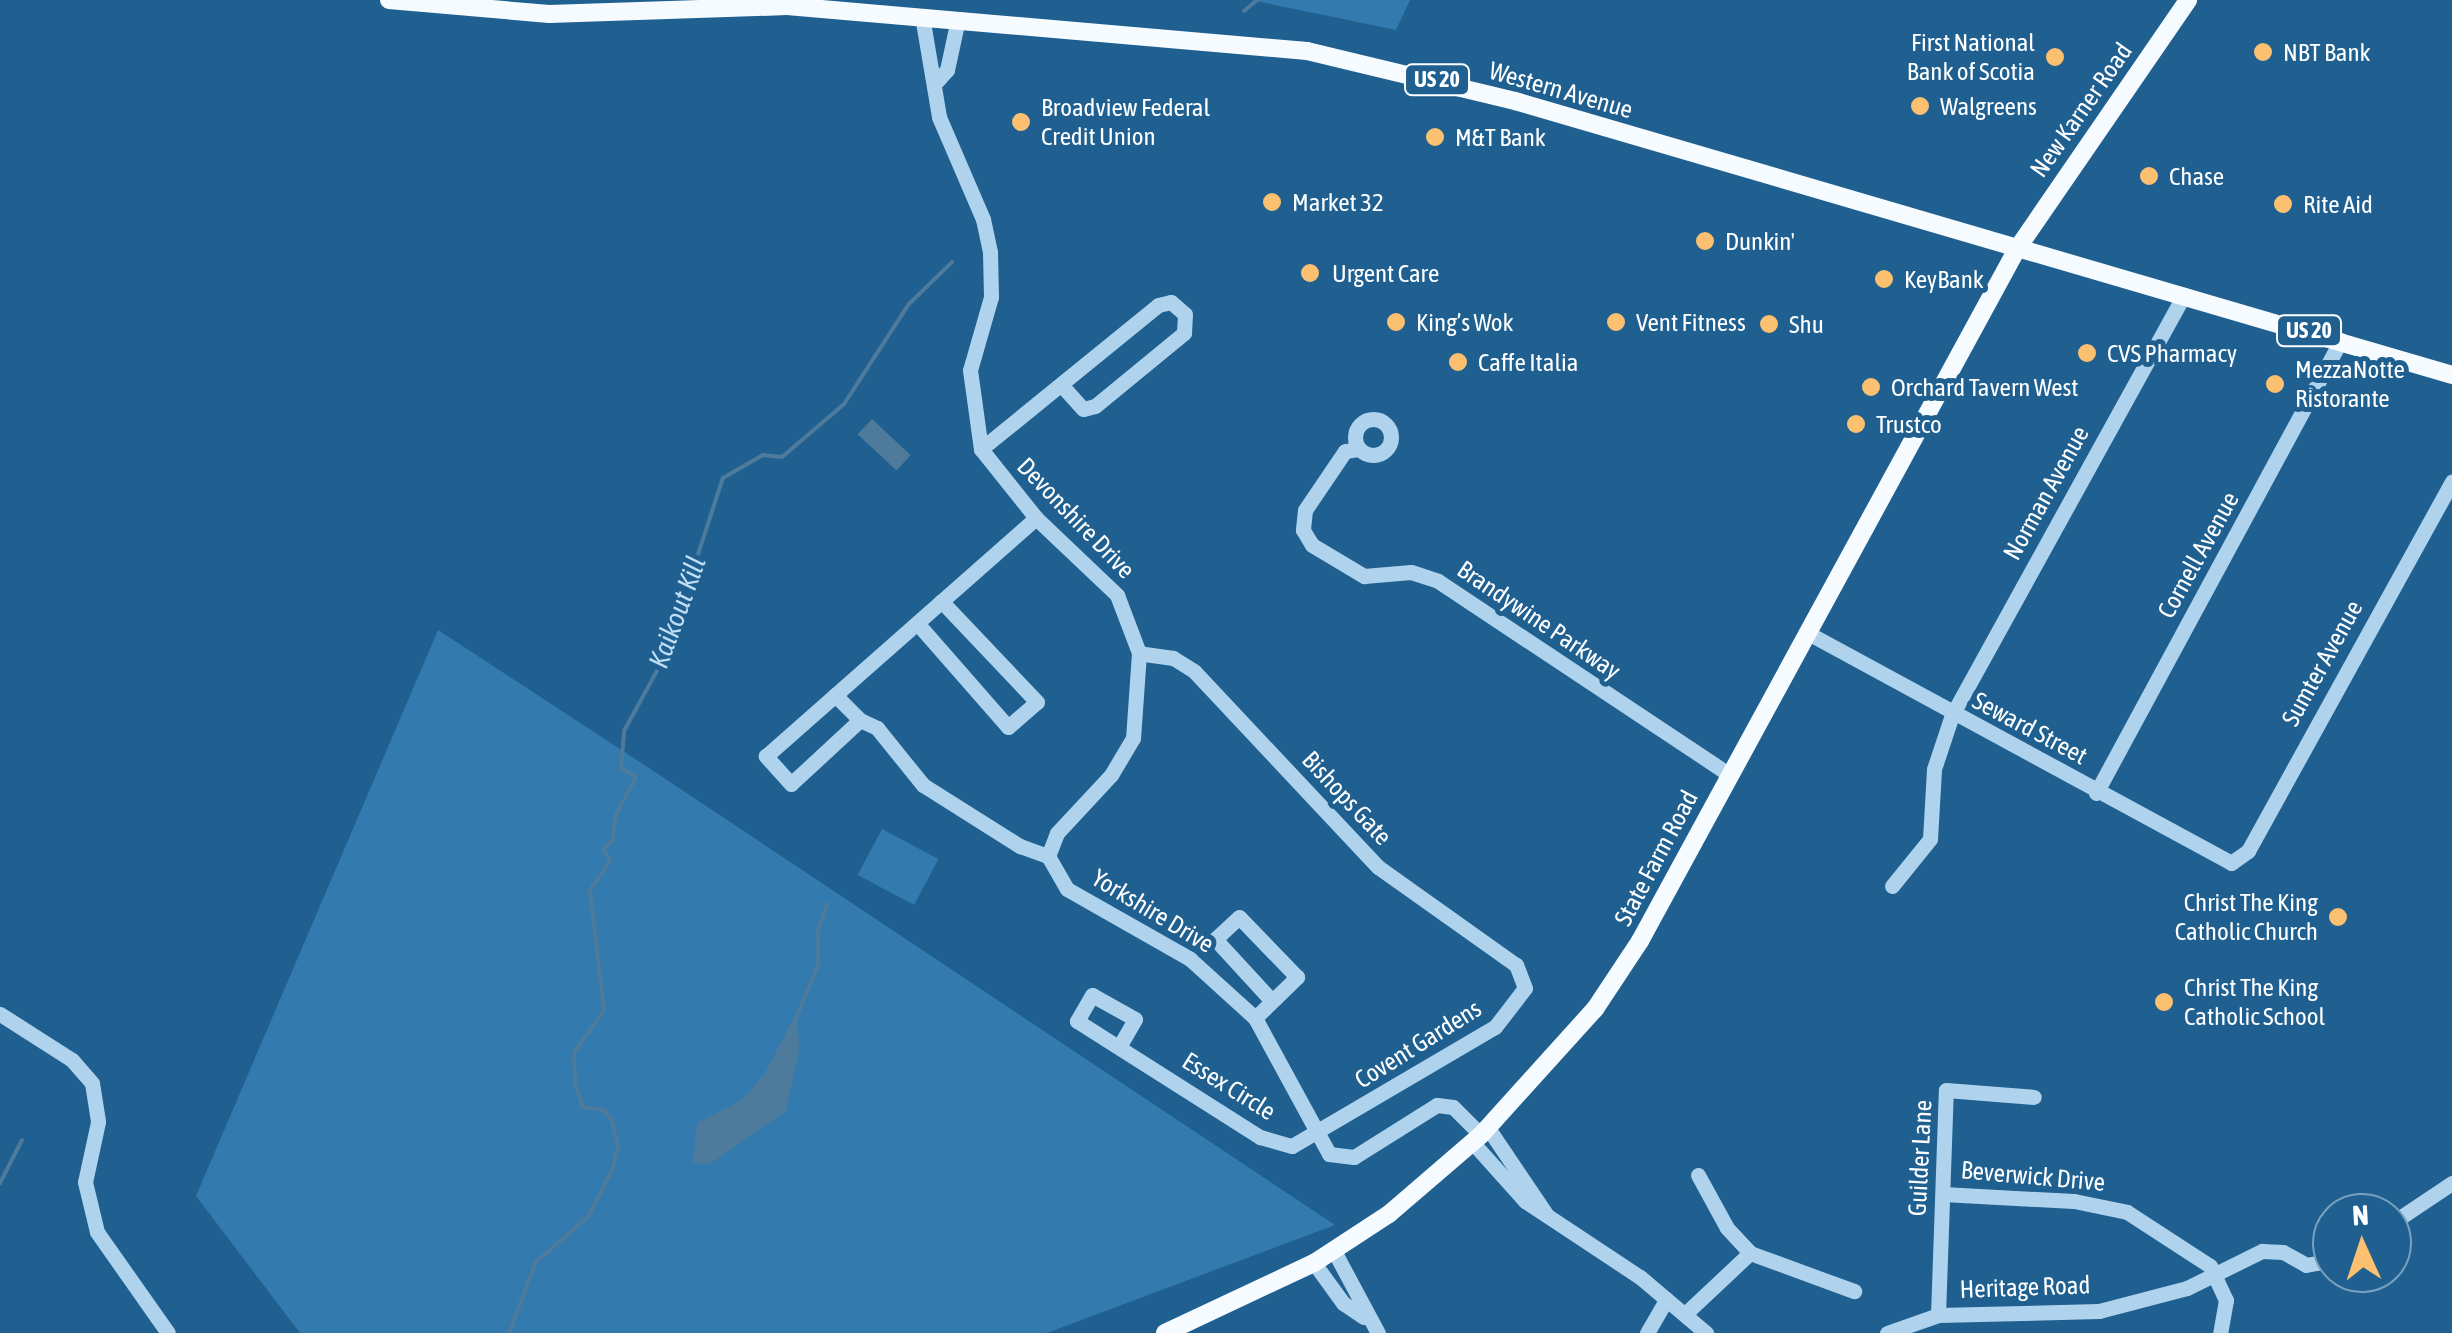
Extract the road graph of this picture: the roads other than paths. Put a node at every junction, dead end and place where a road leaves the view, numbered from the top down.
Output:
1 (389, 0) edge
2 (2188, 0) edge
3 (922, 16) junction
4 (958, 19) junction
5 (936, 81) junction
6 (2017, 249) junction
7 (2184, 295) junction
8 (2341, 340) junction
9 (2452, 374) edge
10 (1063, 387) junction
11 (981, 449) junction
12 (1358, 449) dead end
13 (2452, 482) edge
14 (1036, 518) junction
15 (941, 601) junction
16 (917, 623) junction
17 (1806, 632) junction
18 (1138, 653) junction
19 (836, 695) junction
20 (1952, 715) junction
21 (860, 720) junction
22 (1729, 774) junction
23 (2096, 792) junction
24 (1048, 856) junction
25 (2231, 863) joint
26 (1892, 886) dead end
27 (1524, 980) joint
28 (1272, 1001) junction
29 (0, 1014) edge
30 (1254, 1018) junction
31 (1119, 1047) dead end
32 (2034, 1097) dead end
33 (1317, 1134) junction
34 (1480, 1135) junction
35 (1698, 1174) dead end
36 (2452, 1182) edge
37 (1943, 1194) junction
38 (2412, 1209) edge
39 (1334, 1251) junction
40 (1750, 1253) junction
41 (1314, 1263) junction
42 (2312, 1264) edge
43 (2217, 1276) junction
44 (1854, 1291) dead end
45 (1667, 1299) junction
46 (2048, 1312) junction
47 (1686, 1313) junction
48 (1938, 1314) junction
49 (1958, 1314) junction
50 (1364, 1317) junction
51 (168, 1333) edge
52 (1165, 1333) edge
53 (1378, 1333) edge
54 (1647, 1333) edge
55 (1706, 1333) edge
56 (1887, 1333) edge
57 (1958, 1333) edge
58 (2050, 1333) edge
59 (2220, 1333) edge

1 - 3 main road, Western Avenue / US 20
2 - 6 main road, New Karner Road
3 - 4 main road, Western Avenue / US 20
3 - 5 street
4 - 5 street
4 - 6 main road, Western Avenue / US 20
5 - 11 street
6 - 7 main road, Western Avenue / US 20
6 - 17 main road, State Farm Road
7 - 8 main road, Western Avenue / US 20
7 - 20 street, Norman Avenue
8 - 9 main road, Western Avenue / US 20
8 - 23 street, Cornell Avenue
10 - 10 street
10 - 11 street
11 - 14 street, Devonshire Drive
12 - 22 street, Brandywine Parkway
13 - 25 street, Sumter Avenue
14 - 15 street
14 - 18 street, Devonshire Drive
15 - 16 street
15 - 16 street
16 - 19 street
17 - 20 street, Seward Street
17 - 22 main road, State Farm Road
18 - 24 street, Devonshire Drive
18 - 27 street, Bishops Gate
19 - 21 street, Yorkshire Drive
19 - 21 street
20 - 23 street, Seward Street
20 - 26 street, Norman Avenue
21 - 24 street, Yorkshire Drive
22 - 34 main road, State Farm Road
23 - 25 street, Seward Street
24 - 30 street, Yorkshire Drive
27 - 33 street, Covent Gardens
28 - 28 street
28 - 30 street
29 - 51 street
30 - 33 street, Yorkshire Drive
31 - 33 street, Essex Circle
32 - 37 street, Guilder Lane
33 - 34 street
34 - 39 main road, State Farm Road
34 - 45 street
35 - 40 street
36 - 38 street
37 - 43 street, Beverwick Drive
37 - 48 street, Guilder Lane
39 - 41 main road, State Farm Road
39 - 50 street
40 - 44 street
40 - 47 street
41 - 50 street
41 - 52 main road, State Farm Road
42 - 43 street, Heritage Road
43 - 46 street, Heritage Road
43 - 59 street
45 - 47 street
45 - 54 street
46 - 49 street, Heritage Road
46 - 58 street
47 - 55 street
48 - 49 street, Heritage Road
48 - 56 street, Heritage Road
49 - 57 street
50 - 53 street

